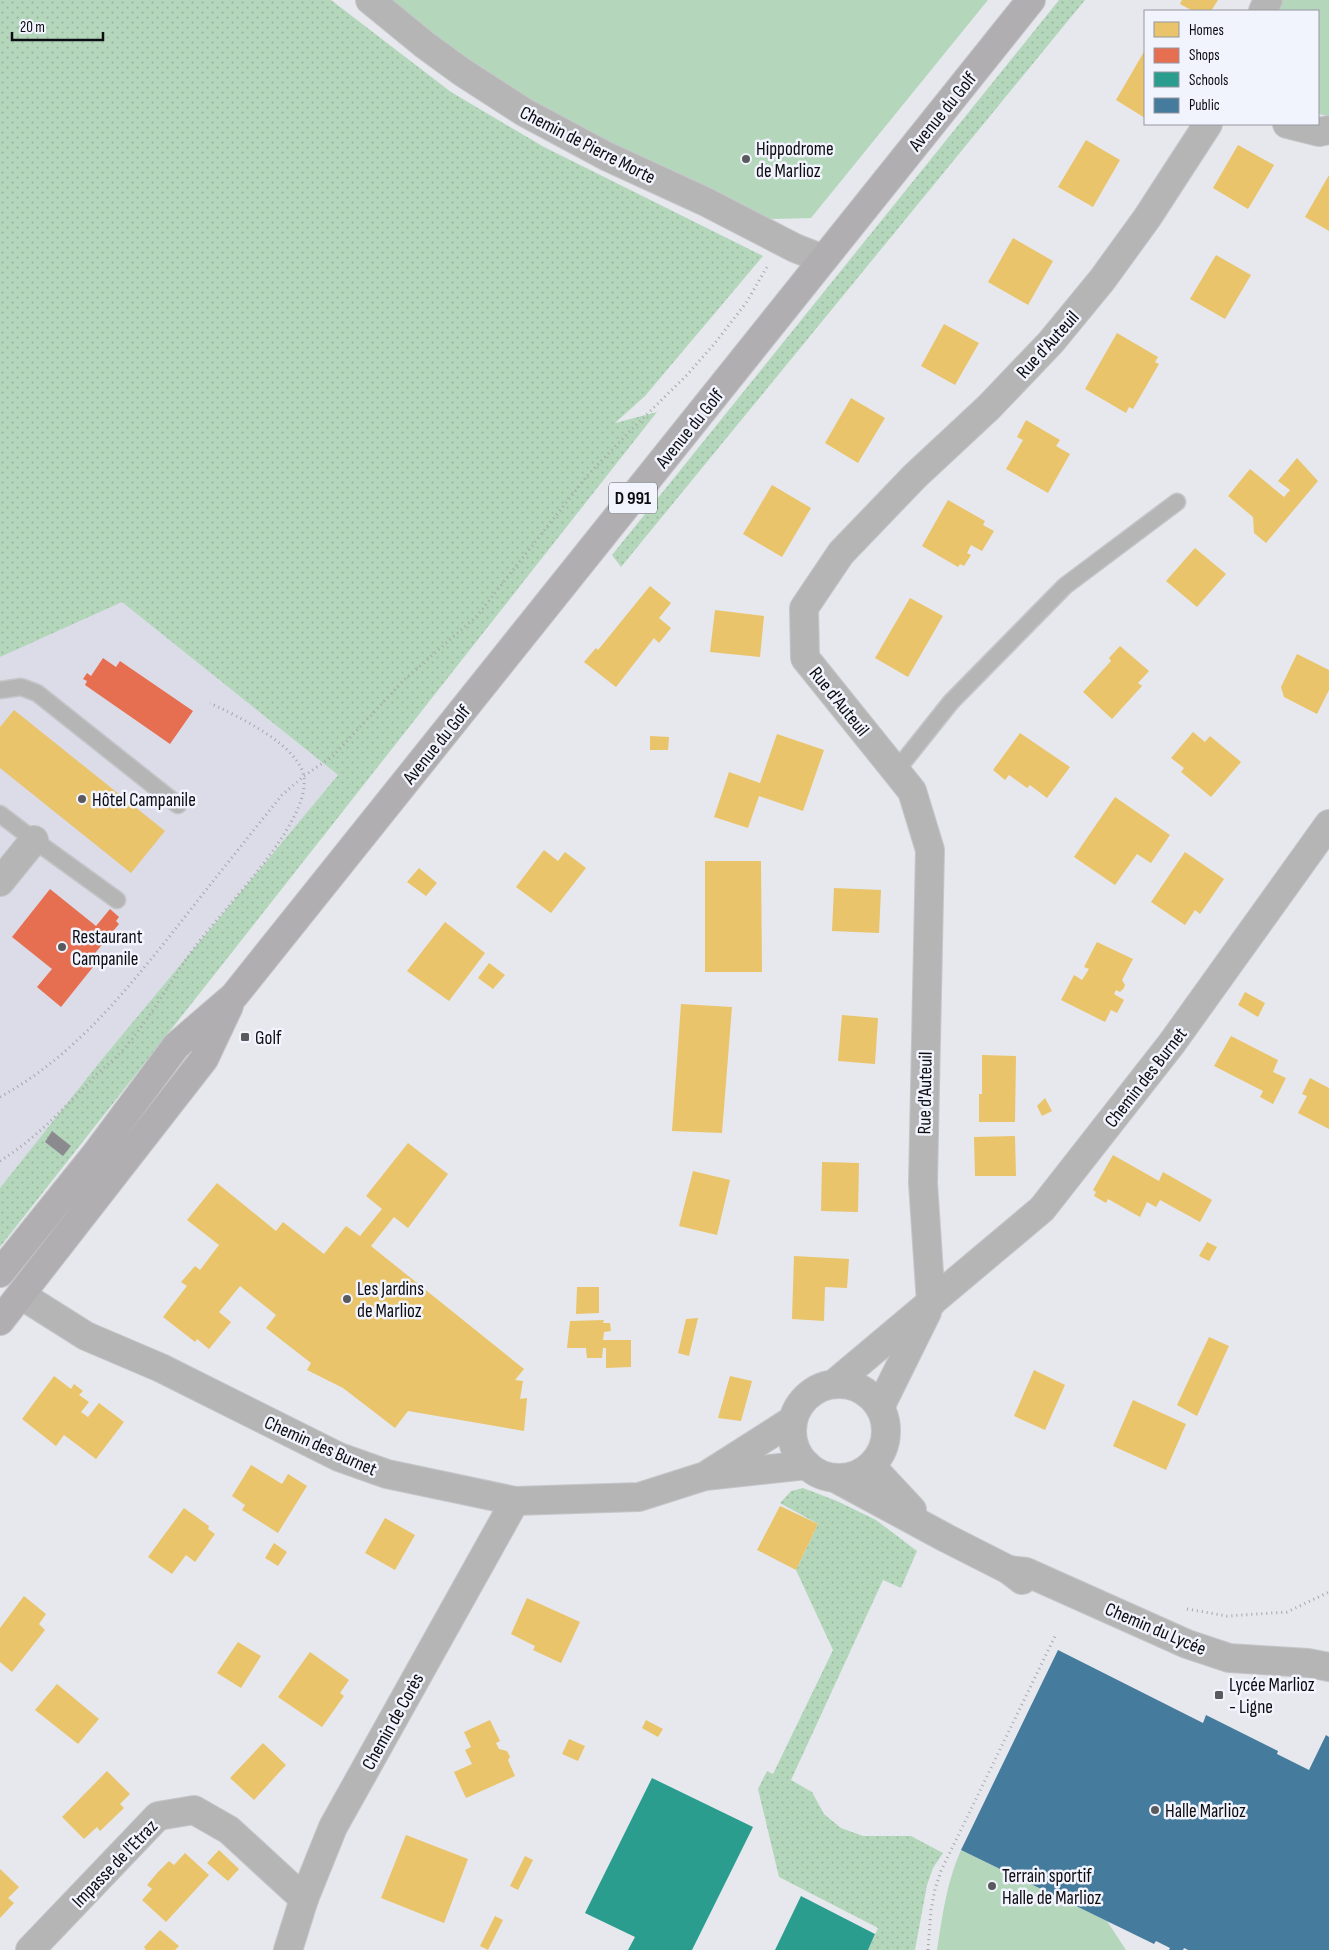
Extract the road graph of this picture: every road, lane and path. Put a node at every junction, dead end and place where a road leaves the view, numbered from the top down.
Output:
1 (370, 0) edge
2 (1031, 0) edge
3 (1207, 125) edge
4 (1290, 125) edge
5 (1329, 130) edge
6 (780, 240) junction
7 (823, 259) junction
8 (1177, 502) dead end
9 (0, 690) edge
10 (210, 703) dead end
11 (896, 771) junction
12 (304, 776) junction
13 (178, 805) dead end
14 (0, 814) edge
15 (1329, 824) edge
16 (34, 840) junction
17 (0, 882) edge
18 (117, 900) dead end
19 (234, 996) junction
20 (0, 1098) edge
21 (0, 1161) edge
22 (926, 1240) junction
23 (0, 1273) edge
24 (958, 1280) junction
25 (21, 1294) junction
26 (931, 1303) junction
27 (0, 1321) edge
28 (835, 1383) junction
29 (880, 1407) junction
30 (793, 1420) junction
31 (806, 1465) junction
32 (871, 1466) junction
33 (705, 1476) junction
34 (835, 1478) junction
35 (515, 1501) junction
36 (931, 1529) junction
37 (1329, 1592) edge
38 (1180, 1606) dead end
39 (1056, 1634) dead end
40 (1324, 1658) edge
41 (304, 1899) junction
42 (30, 1950) edge
43 (288, 1950) edge
44 (928, 1950) edge

1 - 6 street, Chemin de Pierre Morte
2 - 7 main road, Avenue du Golf / D 991
3 - 11 street, Rue d'Auteuil
4 - 5 street
6 - 7 street, Chemin de Pierre Morte
6 - 12 path
7 - 19 main road, Avenue du Golf / D 991
8 - 11 lane
9 - 13 lane
10 - 12 path
11 - 22 street, Rue d'Auteuil
12 - 20 path
12 - 21 path
14 - 16 lane
15 - 24 street, Chemin des Burnet
16 - 17 street
16 - 18 lane
19 - 23 main road
19 - 25 main road
22 - 24 street
22 - 26 street, Rue d'Auteuil
24 - 26 street, Chemin des Burnet
25 - 27 main road
25 - 35 street, Chemin des Burnet
26 - 28 street, Chemin des Burnet
26 - 29 street, Chemin des Burnet
28 - 29 street
28 - 30 street
29 - 32 street
30 - 31 street
30 - 33 street, Chemin des Burnet
31 - 33 street, Chemin des Burnet
31 - 34 street
32 - 34 street
32 - 36 street, Chemin du Lycée
33 - 35 street, Chemin des Burnet
34 - 36 street, Chemin du Lycée
35 - 41 street, Chemin de Corès
36 - 40 street, Chemin du Lycée
37 - 38 path
39 - 44 path
41 - 42 street, Impasse de l'Etraz
41 - 43 street, Chemin de Corès

